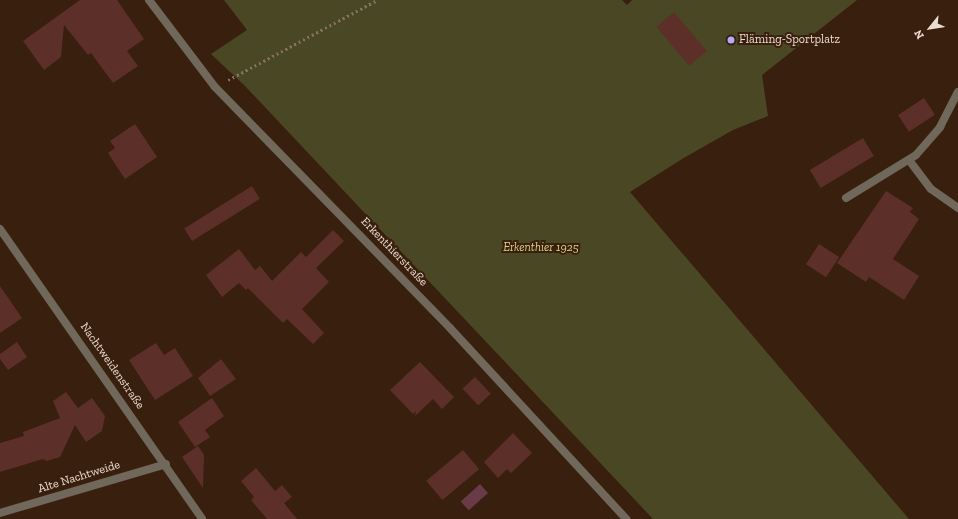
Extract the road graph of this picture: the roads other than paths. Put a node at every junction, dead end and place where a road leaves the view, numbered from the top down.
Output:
1 (149, 0) edge
2 (958, 92) edge
3 (909, 160) junction
4 (846, 198) dead end
5 (958, 208) edge
6 (0, 229) edge
7 (166, 464) junction
8 (0, 513) edge
9 (202, 519) edge
10 (626, 519) edge

1 - 10 street, Erkenthierstraße
2 - 3 street
3 - 4 street
3 - 5 street
6 - 7 street, Nachtweidenstraße
7 - 8 street, Alte Nachtweide
7 - 9 street, Nachtweidenstraße

